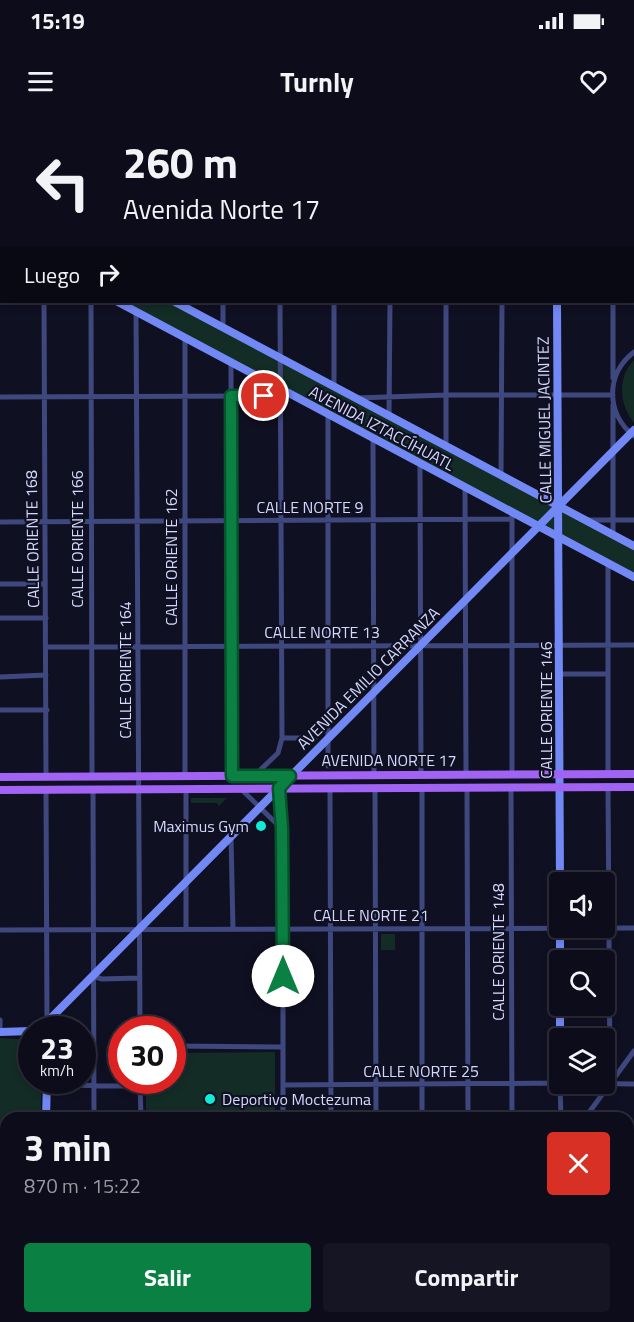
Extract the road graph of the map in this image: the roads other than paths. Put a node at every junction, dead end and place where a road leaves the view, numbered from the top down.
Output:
1 (44, 303) edge
2 (91, 303) edge
3 (120, 303) edge
4 (177, 303) edge
5 (223, 303) edge
6 (280, 303) edge
7 (334, 303) edge
8 (390, 303) edge
9 (446, 303) edge
10 (502, 303) edge
11 (557, 303) edge
12 (612, 303) edge
13 (136, 312) junction
14 (223, 327) junction
15 (184, 338) junction
16 (634, 352) edge
17 (280, 357) junction
18 (231, 362) junction
19 (613, 380) junction
20 (334, 386) junction
21 (281, 393) junction
22 (502, 394) junction
23 (557, 394) junction
24 (447, 395) junction
25 (613, 395) junction
26 (137, 396) junction
27 (185, 396) junction
28 (231, 396) junction
29 (390, 396) junction
30 (0, 397) edge
31 (44, 397) junction
32 (91, 397) junction
33 (356, 398) junction
34 (614, 405) junction
35 (328, 414) junction
36 (389, 416) junction
37 (633, 433) edge
38 (373, 439) junction
39 (446, 446) junction
40 (612, 452) junction
41 (420, 463) junction
42 (501, 476) junction
43 (465, 487) junction
44 (559, 506) junction
45 (512, 516) junction
46 (281, 520) junction
47 (420, 520) junction
48 (465, 520) junction
49 (584, 520) junction
50 (613, 520) junction
51 (634, 520) edge
52 (185, 521) junction
53 (231, 521) junction
54 (328, 521) junction
55 (374, 521) junction
56 (0, 522) edge
57 (90, 522) junction
58 (138, 522) junction
59 (45, 523) junction
60 (539, 527) junction
61 (612, 534) junction
62 (558, 537) junction
63 (634, 546) edge
64 (511, 555) junction
65 (608, 562) junction
66 (634, 577) edge
67 (0, 584) edge
68 (45, 584) junction
69 (466, 599) junction
70 (0, 618) edge
71 (46, 618) junction
72 (185, 645) junction
73 (231, 645) junction
74 (329, 645) junction
75 (375, 645) junction
76 (419, 645) junction
77 (466, 645) junction
78 (511, 645) junction
79 (559, 645) junction
80 (607, 645) junction
81 (634, 645) edge
82 (281, 646) junction
83 (47, 647) junction
84 (91, 647) junction
85 (139, 647) junction
86 (559, 674) junction
87 (607, 674) junction
88 (46, 675) junction
89 (0, 677) edge
90 (374, 692) junction
91 (0, 710) edge
92 (47, 710) junction
93 (282, 738) junction
94 (315, 738) dead end
95 (327, 739) junction
96 (328, 766) dead end
97 (634, 774) edge
98 (466, 775) junction
99 (512, 775) junction
100 (560, 775) junction
101 (608, 775) junction
102 (186, 776) junction
103 (232, 776) junction
104 (253, 776) junction
105 (290, 776) junction
106 (374, 776) junction
107 (421, 776) junction
108 (0, 777) edge
109 (46, 777) junction
110 (92, 777) junction
111 (139, 777) junction
112 (608, 786) junction
113 (634, 786) edge
114 (422, 787) junction
115 (467, 787) junction
116 (511, 787) junction
117 (560, 787) junction
118 (240, 788) junction
119 (279, 788) junction
120 (330, 788) junction
121 (375, 788) junction
122 (46, 789) junction
123 (93, 789) junction
124 (139, 789) junction
125 (186, 789) junction
126 (0, 790) edge
127 (259, 808) junction
128 (282, 829) junction
129 (231, 836) junction
130 (560, 872) edge
131 (608, 872) edge
132 (184, 883) junction
133 (139, 928) junction
134 (330, 928) junction
135 (375, 928) junction
136 (420, 928) junction
137 (466, 928) junction
138 (512, 928) junction
139 (549, 928) edge
140 (615, 928) edge
141 (634, 928) edge
142 (186, 929) junction
143 (232, 929) junction
144 (283, 929) junction
145 (0, 930) edge
146 (46, 930) junction
147 (92, 930) junction
148 (608, 938) edge
149 (92, 976) junction
150 (140, 978) junction
151 (46, 1016) edge
152 (55, 1016) edge
153 (93, 1016) edge
154 (140, 1016) edge
155 (0, 1020) edge
156 (609, 1028) edge
157 (18, 1031) edge
158 (0, 1032) edge
159 (186, 1046) edge
160 (283, 1047) junction
161 (634, 1051) edge
162 (615, 1077) edge
163 (549, 1083) edge
164 (330, 1084) junction
165 (468, 1084) junction
166 (511, 1084) junction
167 (615, 1084) edge
168 (634, 1084) edge
169 (283, 1085) junction
170 (376, 1085) junction
171 (422, 1085) junction
172 (47, 1094) edge
173 (94, 1094) edge
174 (140, 1094) edge
175 (561, 1094) edge
176 (603, 1094) edge
177 (46, 1112) edge
178 (94, 1112) edge
179 (141, 1112) edge
180 (283, 1112) edge
181 (331, 1112) edge
182 (376, 1112) edge
183 (422, 1112) edge
184 (468, 1112) edge
185 (512, 1112) edge
186 (561, 1112) edge
187 (589, 1112) edge

1 - 31 street, CALLE ORIENTE 168
2 - 32 street, CALLE ORIENTE 166
3 - 13 street, AVENIDA IZTACCÍHUATL
4 - 14 street, AVENIDA IZTACCÍHUATL
5 - 14 street
6 - 17 street
7 - 20 street
8 - 29 street
9 - 24 street
10 - 22 street
11 - 23 street, CALLE MIGUEL JACINTEZ
12 - 19 street
13 - 15 street, AVENIDA IZTACCÍHUATL
13 - 26 street, CALLE ORIENTE 164
14 - 17 street, AVENIDA IZTACCÍHUATL
15 - 18 street, AVENIDA IZTACCÍHUATL
15 - 27 street, CALLE ORIENTE 162
16 - 19 street
17 - 20 street, AVENIDA IZTACCÍHUATL
17 - 21 street
18 - 21 street, AVENIDA IZTACCÍHUATL
18 - 28 street
19 - 25 street
20 - 33 street, AVENIDA IZTACCÍHUATL
21 - 28 street
21 - 35 street, AVENIDA IZTACCÍHUATL
21 - 46 street
22 - 23 street
22 - 24 street
22 - 42 street
23 - 25 street
23 - 44 street, CALLE MIGUEL JACINTEZ
24 - 29 street
24 - 39 street
25 - 34 street
26 - 27 street
26 - 32 street
26 - 58 street, CALLE ORIENTE 164
27 - 28 street
27 - 52 street, CALLE ORIENTE 162
28 - 53 street
29 - 33 street
29 - 36 street
30 - 31 street
31 - 32 street
31 - 59 street, CALLE ORIENTE 168
32 - 57 street, CALLE ORIENTE 166
33 - 36 street, AVENIDA IZTACCÍHUATL
34 - 37 street
34 - 40 street
35 - 38 street, AVENIDA IZTACCÍHUATL
35 - 54 street
36 - 39 street, AVENIDA IZTACCÍHUATL
37 - 40 street, AVENIDA EMILIO CARRANZA
38 - 41 street, AVENIDA IZTACCÍHUATL
38 - 55 street
39 - 42 street, AVENIDA IZTACCÍHUATL
40 - 44 street, AVENIDA EMILIO CARRANZA
40 - 50 street
41 - 43 street, AVENIDA IZTACCÍHUATL
41 - 47 street
42 - 44 street, AVENIDA IZTACCÍHUATL
43 - 45 street, AVENIDA IZTACCÍHUATL
43 - 48 street
44 - 49 street, AVENIDA IZTACCÍHUATL
44 - 60 street, AVENIDA EMILIO CARRANZA
44 - 62 street, CALLE MIGUEL JACINTEZ
45 - 48 street, CALLE NORTE 9
45 - 60 street, AVENIDA IZTACCÍHUATL
45 - 64 street
46 - 53 street, CALLE NORTE 9
46 - 54 street, CALLE NORTE 9
46 - 82 street
47 - 48 street, CALLE NORTE 9
47 - 55 street, CALLE NORTE 9
47 - 76 street
48 - 69 street
49 - 50 street
49 - 61 street, AVENIDA IZTACCÍHUATL
50 - 51 street
50 - 61 street
52 - 53 street, CALLE NORTE 9
52 - 58 street, CALLE NORTE 9
52 - 72 street, CALLE ORIENTE 162
53 - 73 street
54 - 55 street, CALLE NORTE 9
54 - 74 street
55 - 75 street
56 - 59 street, CALLE NORTE 9
57 - 58 street, CALLE NORTE 9
57 - 59 street, CALLE NORTE 9
57 - 84 street, CALLE ORIENTE 166
58 - 85 street, CALLE ORIENTE 164
59 - 68 street, CALLE ORIENTE 168
60 - 62 street, AVENIDA IZTACCÍHUATL
60 - 64 street, AVENIDA EMILIO CARRANZA
61 - 63 street, AVENIDA IZTACCÍHUATL
62 - 65 street, AVENIDA IZTACCÍHUATL
62 - 79 street, CALLE ORIENTE 146
64 - 69 street, AVENIDA EMILIO CARRANZA
64 - 78 street
65 - 66 street, AVENIDA IZTACCÍHUATL
65 - 80 street
67 - 68 street
68 - 71 street, CALLE ORIENTE 168
69 - 76 street, AVENIDA EMILIO CARRANZA
69 - 77 street
70 - 71 street
71 - 83 street, CALLE ORIENTE 168
72 - 73 street, CALLE NORTE 13
72 - 85 street, CALLE NORTE 13
72 - 102 street, CALLE ORIENTE 162
73 - 82 street, CALLE NORTE 13
73 - 103 street
74 - 75 street, CALLE NORTE 13
74 - 82 street, CALLE NORTE 13
74 - 95 street
75 - 76 street, CALLE NORTE 13
75 - 90 street
76 - 77 street, CALLE NORTE 13
76 - 90 street, AVENIDA EMILIO CARRANZA
76 - 107 street
77 - 78 street, CALLE NORTE 13
77 - 98 street
78 - 79 street, CALLE NORTE 13
78 - 99 street
79 - 80 street, CALLE NORTE 13
79 - 86 street, CALLE ORIENTE 146
80 - 81 street, CALLE NORTE 13
80 - 87 street
82 - 93 street
83 - 84 street, CALLE NORTE 13
83 - 88 street, CALLE ORIENTE 168
84 - 85 street, CALLE NORTE 13
84 - 110 street, CALLE ORIENTE 166
85 - 111 street, CALLE ORIENTE 164
86 - 87 street
86 - 100 street, CALLE ORIENTE 146
87 - 101 street
88 - 89 street
88 - 92 street, CALLE ORIENTE 168
90 - 95 street, AVENIDA EMILIO CARRANZA
90 - 106 street
91 - 92 street
92 - 109 street, CALLE ORIENTE 168
93 - 94 street
93 - 104 street
95 - 96 street
95 - 105 street, AVENIDA EMILIO CARRANZA
97 - 101 main road, AVENIDA NORTE 17
98 - 99 main road, AVENIDA NORTE 17
98 - 107 main road, AVENIDA NORTE 17
99 - 100 main road, AVENIDA NORTE 17
100 - 101 main road, AVENIDA NORTE 17
100 - 117 street, CALLE ORIENTE 146
102 - 103 main road, AVENIDA NORTE 17
102 - 111 main road, AVENIDA NORTE 17
103 - 104 main road, AVENIDA NORTE 17
104 - 105 main road, AVENIDA NORTE 17
105 - 106 main road, AVENIDA NORTE 17
105 - 119 street, AVENIDA EMILIO CARRANZA
106 - 107 main road, AVENIDA NORTE 17
108 - 109 main road, AVENIDA NORTE 17
109 - 110 main road, AVENIDA NORTE 17
110 - 111 main road, AVENIDA NORTE 17
111 - 124 street, CALLE ORIENTE 164
112 - 113 main road, AVENIDA NORTE 17
112 - 117 main road, AVENIDA NORTE 17
112 - 131 street
114 - 115 main road, AVENIDA NORTE 17
114 - 121 main road, AVENIDA NORTE 17
114 - 136 street
115 - 116 main road, AVENIDA NORTE 17
115 - 137 street
116 - 117 main road, AVENIDA NORTE 17
116 - 138 street, CALLE ORIENTE 148
117 - 130 street, CALLE ORIENTE 146
118 - 119 main road, AVENIDA NORTE 17
118 - 125 main road, AVENIDA NORTE 17
118 - 127 street
119 - 120 main road, AVENIDA NORTE 17
119 - 127 street, AVENIDA EMILIO CARRANZA
119 - 128 street
120 - 121 main road, AVENIDA NORTE 17
120 - 134 street
121 - 135 street
122 - 123 main road, AVENIDA NORTE 17
122 - 126 main road, AVENIDA NORTE 17
122 - 146 street
123 - 124 main road, AVENIDA NORTE 17
123 - 147 street
124 - 125 main road, AVENIDA NORTE 17
124 - 133 street, CALLE ORIENTE 164
125 - 132 street
127 - 128 street
127 - 129 street, AVENIDA EMILIO CARRANZA
128 - 144 street
129 - 132 street, AVENIDA EMILIO CARRANZA
129 - 143 street
132 - 133 street, AVENIDA EMILIO CARRANZA
132 - 142 street
133 - 142 street, CALLE NORTE 21
133 - 147 street, CALLE NORTE 21
133 - 149 street, AVENIDA EMILIO CARRANZA
133 - 150 street, CALLE ORIENTE 164
134 - 135 street, CALLE NORTE 21
134 - 144 street, CALLE NORTE 21
134 - 164 street
135 - 136 street, CALLE NORTE 21
135 - 170 street
136 - 137 street, CALLE NORTE 21
136 - 171 street
137 - 138 street, CALLE NORTE 21
137 - 165 street
138 - 139 street, CALLE NORTE 21
138 - 166 street, CALLE ORIENTE 148
140 - 141 street, CALLE NORTE 21
142 - 143 street, CALLE NORTE 21
143 - 144 street, CALLE NORTE 21
144 - 160 street
145 - 146 street, CALLE NORTE 21
146 - 147 street, CALLE NORTE 21
146 - 151 street
147 - 149 street
148 - 156 street
149 - 150 street
149 - 152 street, AVENIDA EMILIO CARRANZA
149 - 153 street
150 - 154 street, CALLE ORIENTE 164
155 - 158 street
157 - 158 street
159 - 160 street
160 - 169 street
161 - 162 street
163 - 166 street, CALLE NORTE 25
164 - 169 street, CALLE NORTE 25
164 - 170 street, CALLE NORTE 25
164 - 181 street
165 - 166 street, CALLE NORTE 25
165 - 171 street, CALLE NORTE 25
165 - 184 street
166 - 185 street, CALLE ORIENTE 148
167 - 168 street, CALLE NORTE 25
169 - 180 street
170 - 171 street, CALLE NORTE 25
170 - 182 street
171 - 183 street
172 - 177 street
173 - 178 street
174 - 179 street
175 - 186 street
176 - 187 street

